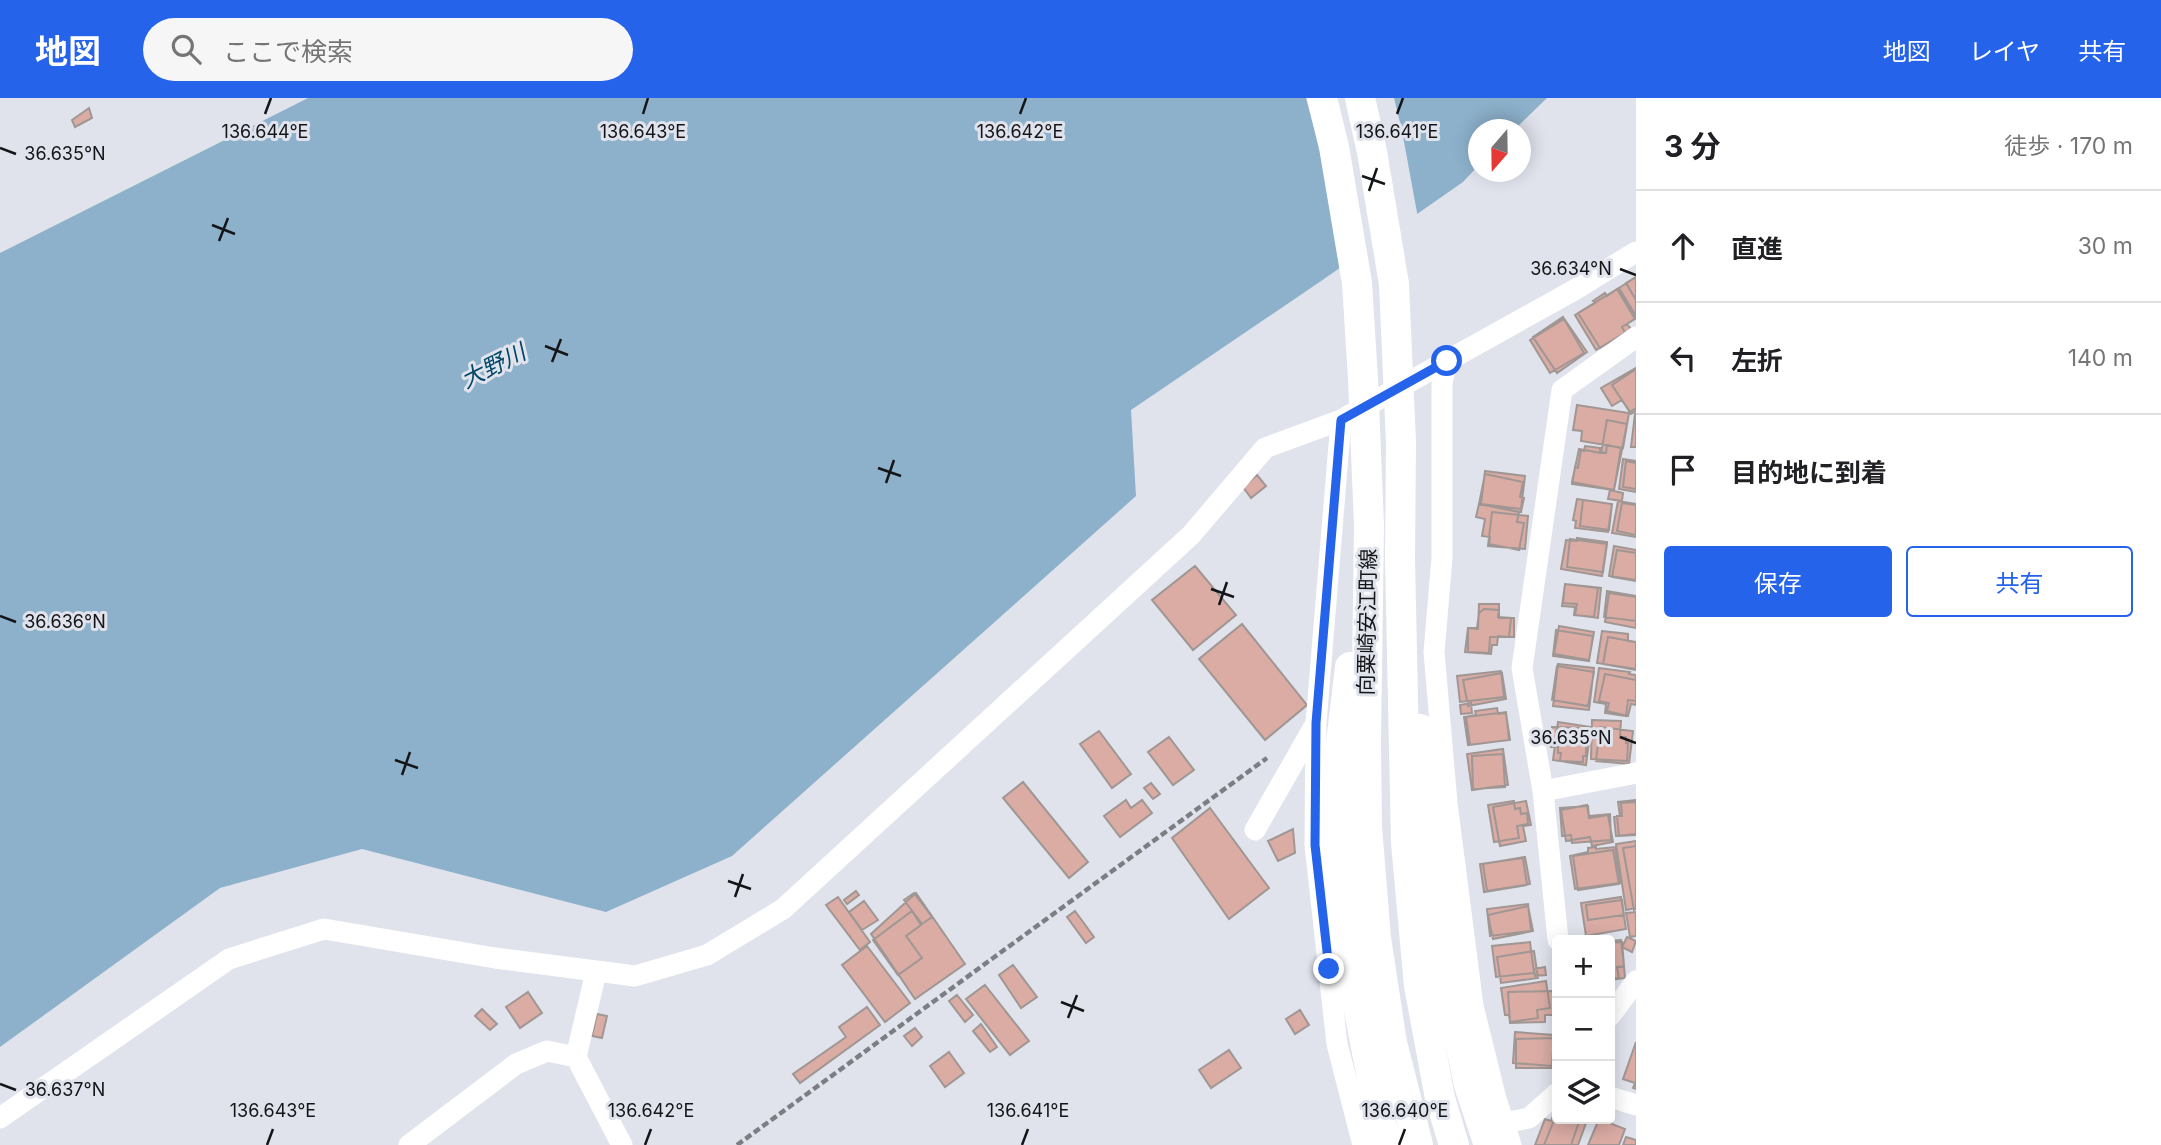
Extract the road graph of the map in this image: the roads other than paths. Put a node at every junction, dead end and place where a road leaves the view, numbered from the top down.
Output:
1 (1322, 98) edge
2 (1360, 98) edge
3 (1636, 252) edge
4 (1636, 337) edge
5 (1447, 361) junction
6 (1341, 420) junction
7 (1368, 525) junction
8 (1400, 559) junction
9 (1316, 723) junction
10 (1636, 774) edge
11 (1543, 791) junction
12 (1255, 830) dead end
13 (1557, 935) edge
14 (596, 972) junction
15 (1636, 981) edge
16 (1615, 1009) edge
17 (576, 1057) junction
18 (1552, 1097) edge
19 (1615, 1099) edge
20 (1636, 1105) edge
21 (0, 1118) edge
22 (1497, 1134) edge
23 (409, 1145) edge
24 (622, 1145) edge
25 (1363, 1145) edge
26 (1388, 1145) edge
27 (1418, 1145) edge
28 (1454, 1145) edge
29 (1511, 1145) edge

1 - 7 main road, 向粟崎安江町線
2 - 8 main road, 向粟崎安江町線
3 - 5 street
4 - 11 street
5 - 6 street
5 - 22 street
6 - 9 street
6 - 14 street
7 - 26 main road
7 - 27 main road, 向粟崎安江町線
8 - 22 main road
8 - 28 main road, 向粟崎安江町線
9 - 12 street
9 - 25 street
10 - 11 street
11 - 13 street
14 - 17 street
14 - 21 street
15 - 16 street
17 - 23 street
17 - 24 street
18 - 22 street
19 - 20 street
22 - 29 street

